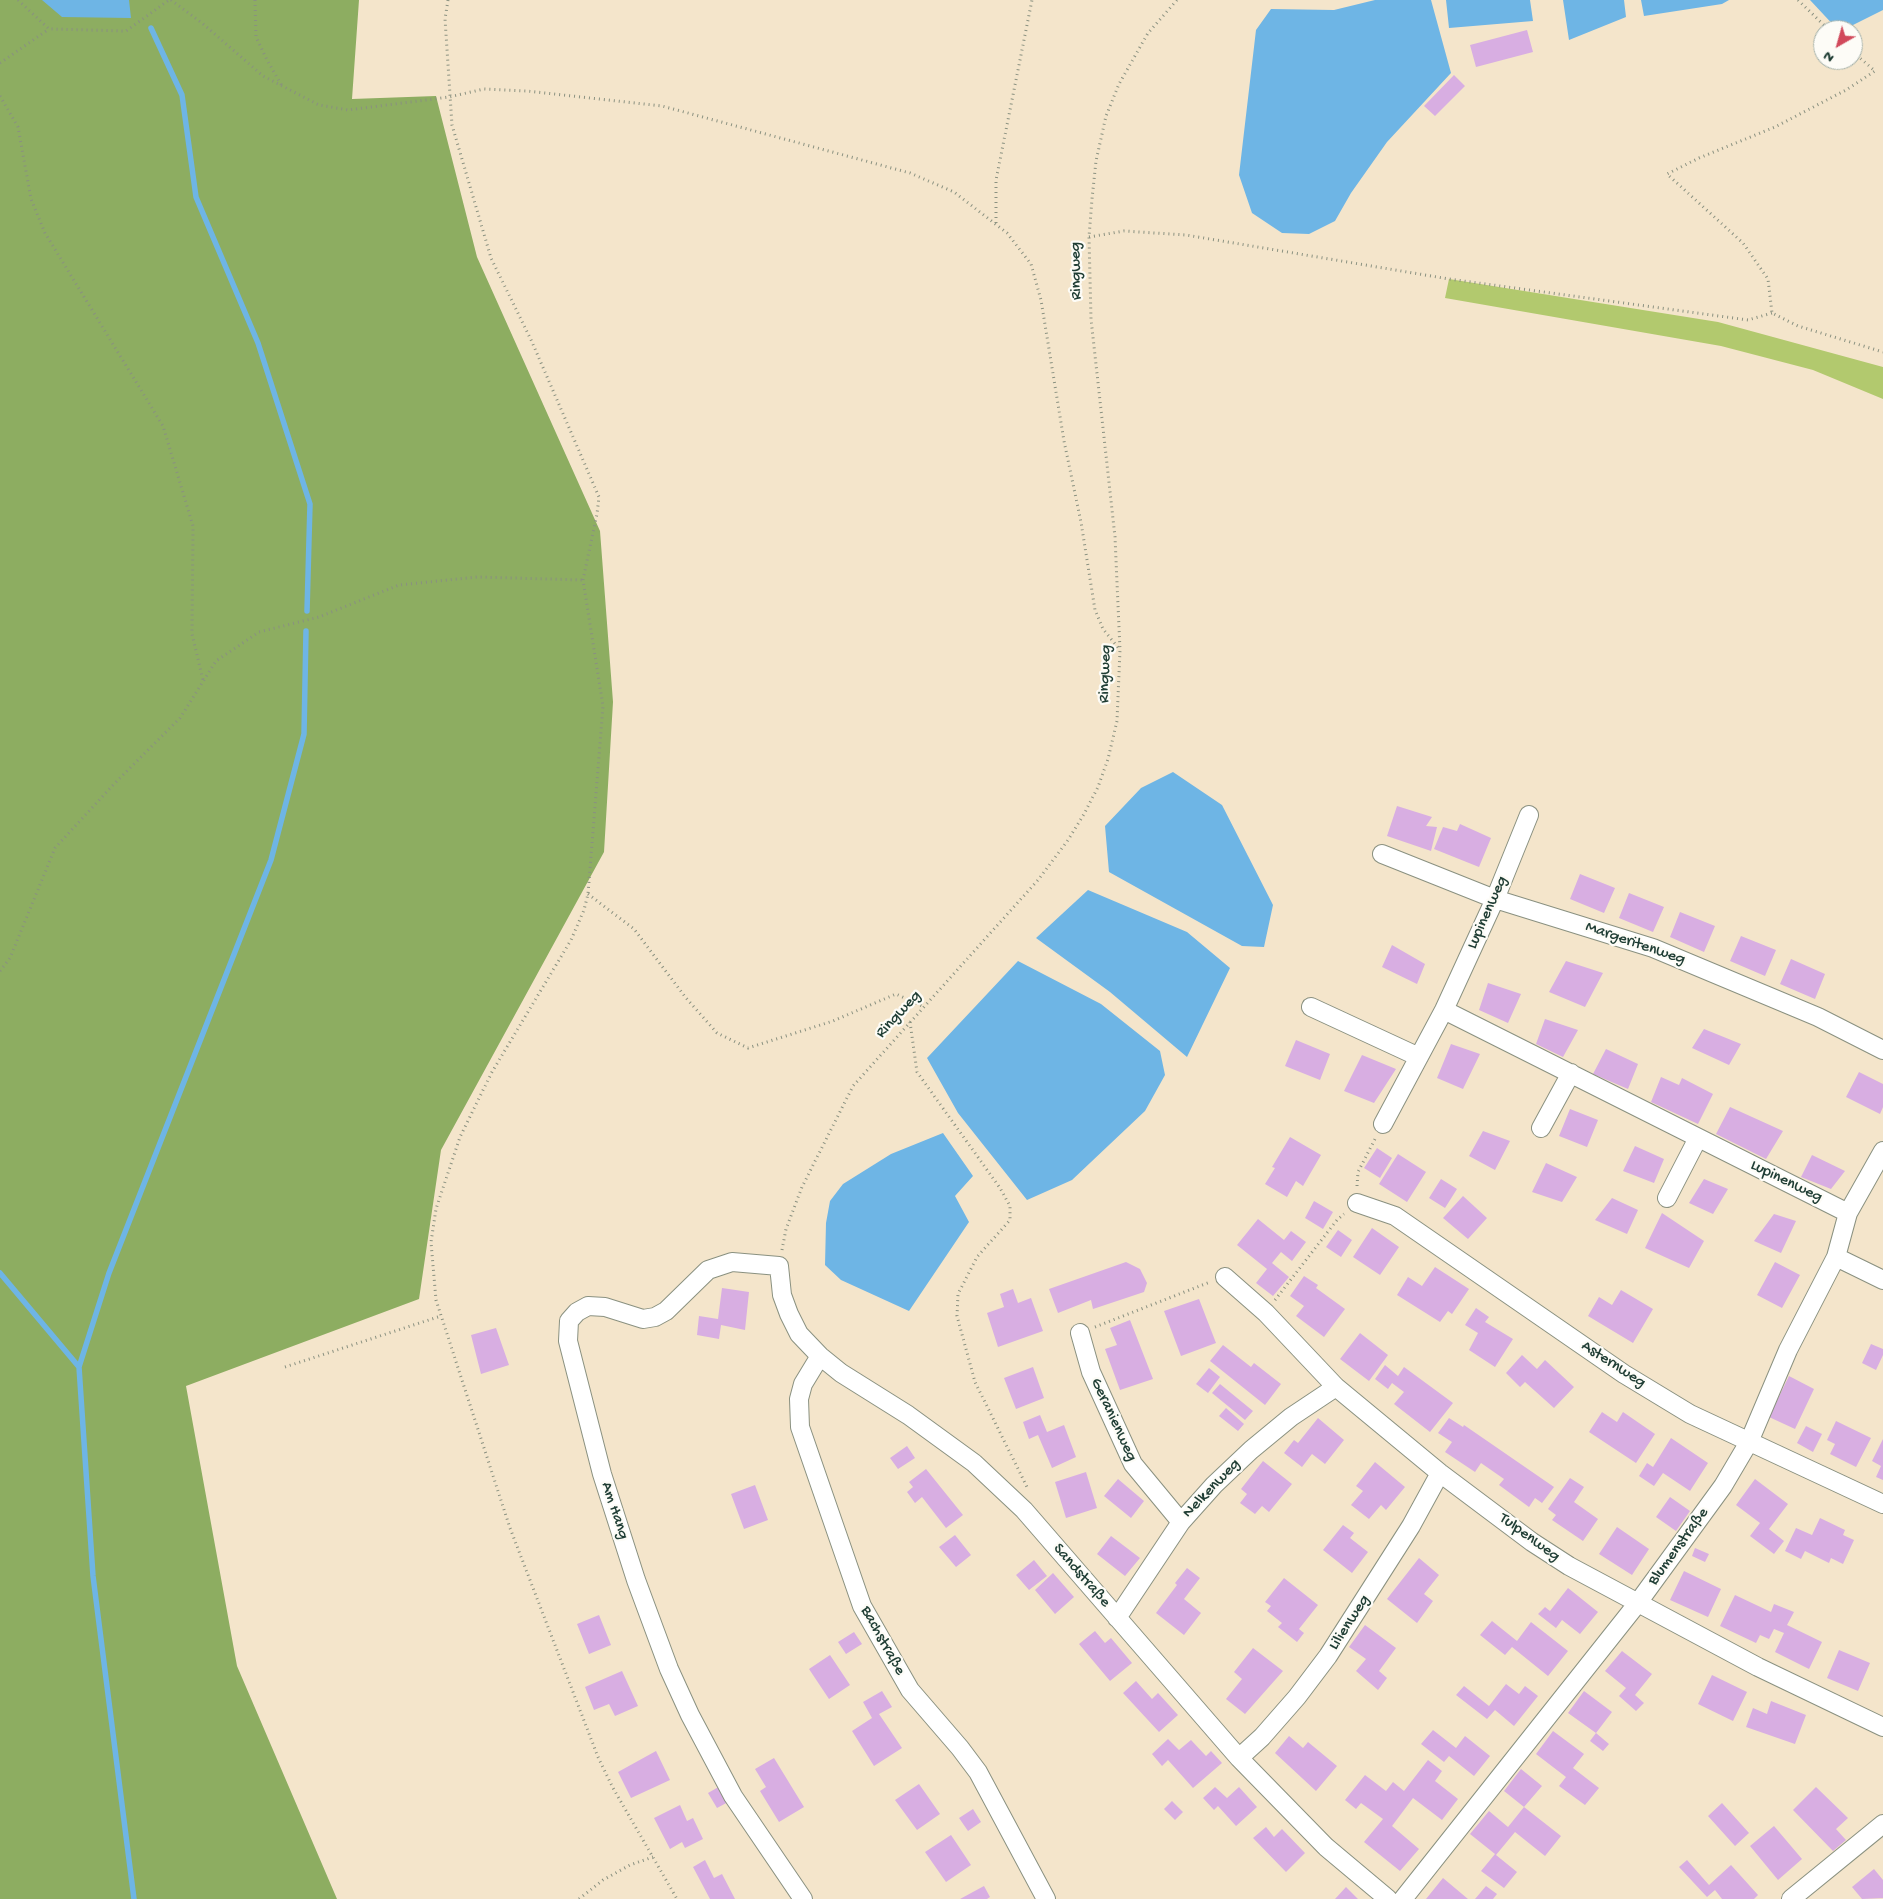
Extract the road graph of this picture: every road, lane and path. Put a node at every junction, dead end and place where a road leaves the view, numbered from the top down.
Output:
1 (18, 0) edge
2 (170, 0) edge
3 (255, 0) edge
4 (448, 0) edge
5 (1032, 0) edge
6 (1178, 0) edge
7 (1798, 0) edge
8 (1818, 20) edge
9 (49, 29) junction
10 (1863, 61) edge
11 (0, 63) edge
12 (282, 87) junction
13 (0, 96) edge
14 (449, 97) junction
15 (996, 223) junction
16 (1089, 237) junction
17 (1772, 313) junction
18 (1883, 352) edge
19 (583, 580) junction
20 (1120, 650) junction
21 (203, 680) junction
22 (1529, 816) dead end
23 (1382, 854) dead end
24 (588, 894) junction
25 (1495, 899) junction
26 (0, 971) edge
27 (924, 1007) junction
28 (1311, 1007) dead end
29 (1444, 1010) junction
30 (910, 1022) junction
31 (1883, 1050) edge
32 (1420, 1057) junction
33 (1570, 1073) junction
34 (1383, 1124) joint
35 (1542, 1128) dead end
36 (1698, 1138) junction
37 (1883, 1151) edge
38 (1667, 1198) dead end
39 (1357, 1203) junction
40 (1848, 1213) junction
41 (1836, 1257) junction
42 (779, 1266) junction
43 (1225, 1277) joint
44 (1883, 1280) edge
45 (1266, 1313) junction
46 (441, 1316) junction
47 (1080, 1333) joint
48 (820, 1356) junction
49 (285, 1367) dead end
50 (1336, 1387) junction
51 (1749, 1442) junction
52 (1440, 1473) junction
53 (1030, 1496) dead end
54 (1883, 1504) edge
55 (1181, 1522) junction
56 (1637, 1604) junction
57 (1117, 1618) junction
58 (1883, 1727) edge
59 (1240, 1758) junction
60 (1883, 1824) edge
61 (653, 1857) junction
62 (579, 1899) edge
63 (678, 1899) edge
64 (803, 1899) edge
65 (1046, 1899) edge
66 (1388, 1899) edge
67 (1403, 1899) edge
68 (1790, 1899) edge

1 - 9 path
2 - 9 path
2 - 12 path
3 - 12 path
4 - 14 path
5 - 15 path
6 - 16 path, Ringweg
7 - 8 path
9 - 11 path
10 - 17 path
12 - 14 path
13 - 21 path
14 - 15 path
14 - 19 path
15 - 20 path
16 - 17 path
16 - 20 path, Ringweg
17 - 18 path
19 - 21 path
19 - 24 path
20 - 27 path, Ringweg
21 - 26 path
22 - 25 street, Lupinenweg
23 - 25 street, Margeritenweg
24 - 27 path
24 - 46 path
25 - 29 street, Lupinenweg
25 - 31 street, Margeritenweg
27 - 30 path, Ringweg
28 - 32 street
29 - 32 street, Lupinenweg
29 - 33 street, Lupinenweg
30 - 42 path, Ringweg
30 - 53 path
32 - 34 street, Lupinenweg
33 - 35 street
33 - 36 street, Lupinenweg
34 - 39 path
36 - 38 street
36 - 40 street, Lupinenweg
37 - 40 street, Blumenstraße
39 - 45 path
39 - 51 street, Asternweg
40 - 41 street, Blumenstraße
41 - 44 street
41 - 51 street, Blumenstraße
42 - 48 street, Sandstraße
42 - 64 street, Am Hang
43 - 45 street, Tulpenweg
43 - 47 path
45 - 50 street, Tulpenweg
46 - 49 path
46 - 61 path
47 - 55 street, Geranienweg
48 - 57 street, Sandstraße
48 - 65 street, Bachstraße
50 - 52 street, Tulpenweg
50 - 55 street, Nelkenweg
51 - 54 street, Asternweg
51 - 56 street, Blumenstraße
52 - 56 street, Tulpenweg
52 - 59 street, Lilienweg
55 - 57 street, Nelkenweg
56 - 58 street, Tulpenweg
56 - 67 street, Blumenstraße
57 - 59 street, Sandstraße
59 - 66 street, Sandstraße
60 - 68 street
61 - 62 path
61 - 63 path

